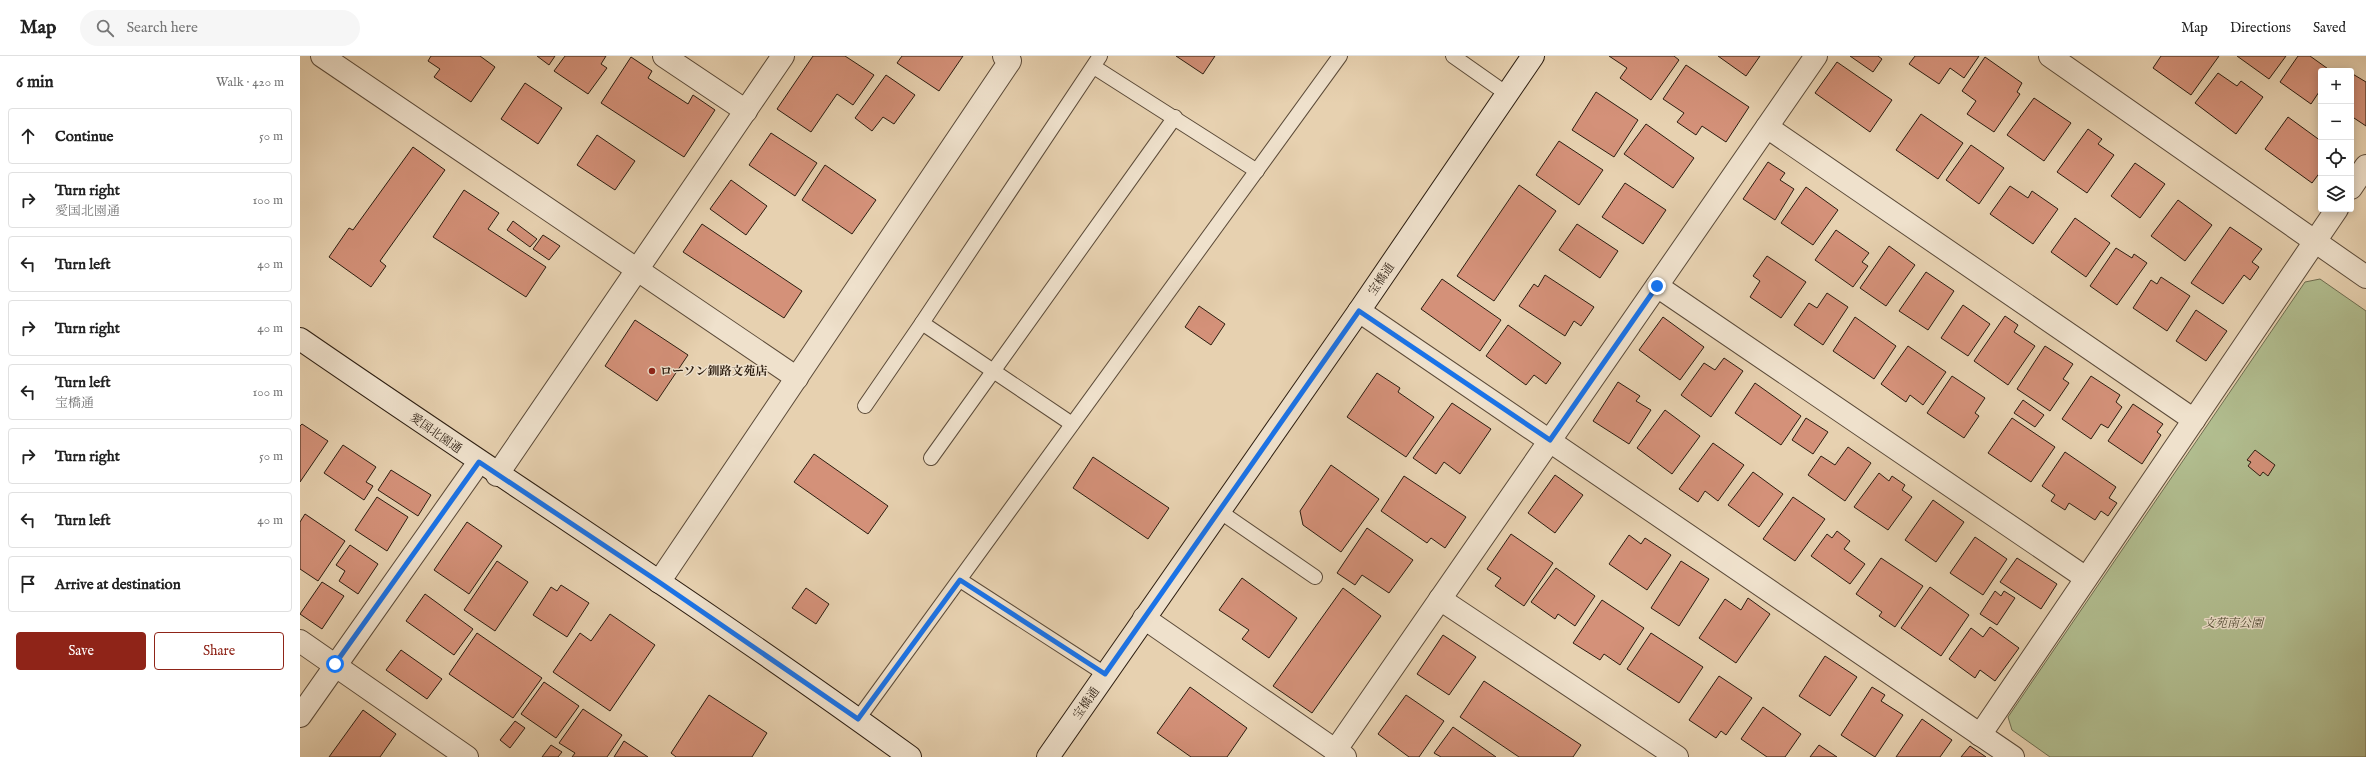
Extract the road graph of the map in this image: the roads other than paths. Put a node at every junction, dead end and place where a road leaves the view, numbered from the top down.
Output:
1 (322, 56) edge
2 (664, 56) edge
3 (783, 56) edge
4 (1004, 56) edge
5 (1340, 56) edge
6 (1453, 56) edge
7 (1533, 56) edge
8 (1816, 56) edge
9 (2050, 56) edge
10 (1097, 61) edge
11 (1507, 94) junction
12 (746, 111) junction
13 (1175, 117) junction
14 (1767, 127) junction
15 (2366, 166) edge
16 (1257, 171) junction
17 (2354, 184) edge
18 (2335, 212) edge
19 (2315, 241) junction
20 (639, 270) junction
21 (2366, 278) edge
22 (1657, 286) junction
23 (1359, 311) junction
24 (922, 323) junction
25 (300, 339) edge
26 (994, 371) junction
27 (797, 378) junction
28 (865, 406) dead end
29 (2194, 420) junction
30 (1072, 424) junction
31 (1550, 440) junction
32 (931, 458) dead end
33 (479, 462) junction
34 (497, 474) junction
35 (1219, 511) junction
36 (1315, 577) dead end
37 (2086, 578) junction
38 (960, 580) junction
39 (659, 582) junction
40 (1440, 599) junction
41 (1144, 618) junction
42 (300, 641) edge
43 (335, 664) junction
44 (1105, 674) junction
45 (300, 716) edge
46 (858, 719) junction
47 (1980, 736) junction
48 (1340, 754) edge
49 (467, 757) edge
50 (910, 757) edge
51 (1048, 757) edge
52 (1677, 757) edge
53 (2013, 757) edge

1 - 20 street
2 - 12 street
3 - 12 street
4 - 27 street
5 - 16 lane
6 - 11 lane
7 - 11 street, 宝橋通
8 - 14 street
9 - 19 street
10 - 13 lane
10 - 24 lane
11 - 23 street, 宝橋通
12 - 20 street
13 - 16 lane
13 - 26 lane
14 - 22 street
14 - 29 street
15 - 17 street
16 - 30 lane
18 - 19 street
19 - 21 street
19 - 29 street
20 - 27 street
20 - 34 street
22 - 31 street
22 - 37 street
23 - 31 street
23 - 35 street, 宝橋通
24 - 26 lane
24 - 28 lane
25 - 33 street, 愛国北園通
26 - 30 lane
26 - 32 lane
27 - 39 street
29 - 37 street
30 - 38 lane
31 - 40 street
31 - 47 street
33 - 34 street, 愛国北園通
33 - 43 street
34 - 39 street, 愛国北園通
35 - 36 lane
35 - 41 street, 宝橋通
37 - 47 street
38 - 44 lane
38 - 46 lane
39 - 46 street, 愛国北園通
40 - 48 street
40 - 52 street
41 - 44 street, 宝橋通
41 - 48 street
42 - 43 street
43 - 45 street
43 - 49 street
44 - 51 street, 宝橋通
46 - 50 street, 愛国北園通
47 - 53 street

